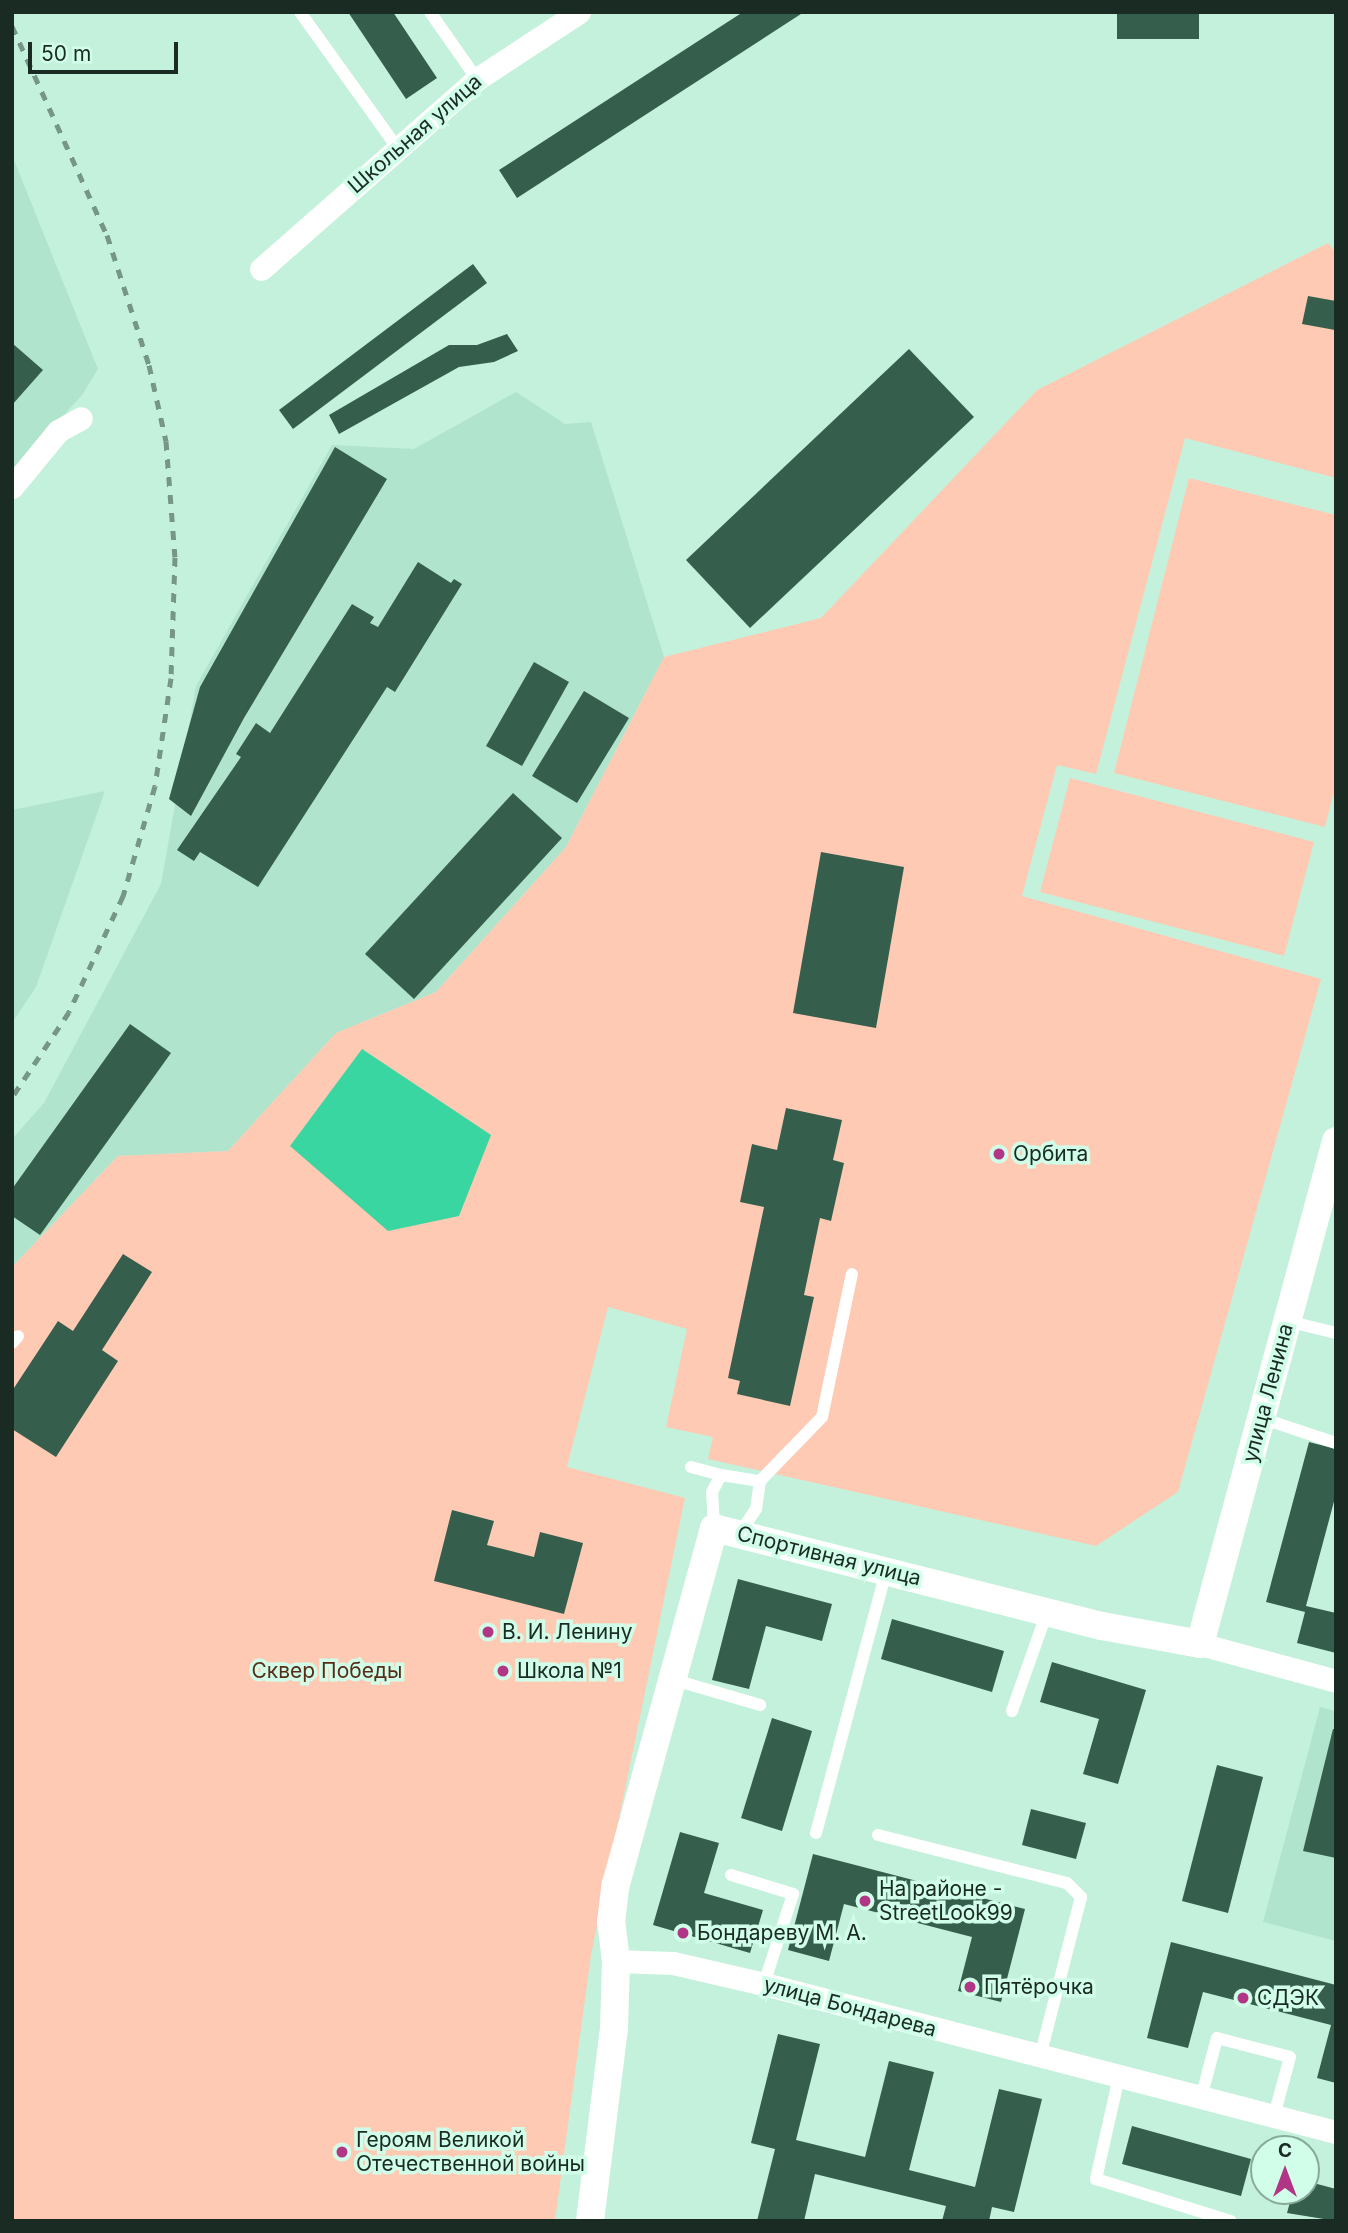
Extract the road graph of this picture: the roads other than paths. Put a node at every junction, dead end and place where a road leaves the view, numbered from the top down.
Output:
1 (300, 12) edge
2 (430, 12) edge
3 (579, 12) edge
4 (477, 79) junction
5 (398, 149) junction
6 (261, 269) dead end
7 (81, 418) dead end
8 (12, 487) edge
9 (1336, 1141) edge
10 (852, 1275) dead end
11 (1287, 1321) junction
12 (1336, 1333) edge
13 (1261, 1418) junction
14 (1336, 1443) edge
15 (691, 1468) dead end
16 (721, 1475) junction
17 (760, 1481) junction
18 (727, 1531) junction
19 (886, 1570) junction
20 (1048, 1612) junction
21 (1200, 1644) junction
22 (670, 1679) junction
23 (1336, 1681) edge
24 (760, 1705) dead end
25 (1012, 1711) dead end
26 (816, 1833) dead end
27 (878, 1835) dead end
28 (731, 1875) dead end
29 (616, 1961) junction
30 (764, 1984) junction
31 (1040, 2057) junction
32 (1119, 2077) junction
33 (1201, 2098) junction
34 (1274, 2116) junction
35 (1336, 2132) edge
36 (590, 2221) edge
37 (1231, 2221) edge

1 - 5 lane
2 - 4 lane
3 - 4 street, Школьная улица
4 - 5 street, Школьная улица
5 - 6 street, Школьная улица
7 - 8 street
9 - 11 street, улица Ленина
10 - 17 lane
11 - 12 lane
11 - 13 street, улица Ленина
13 - 14 lane
13 - 21 street, улица Ленина
15 - 16 lane
16 - 17 lane
16 - 18 lane
17 - 18 lane
18 - 19 street, Спортивная улица
18 - 22 street, Спортивная улица
19 - 20 street, Спортивная улица
19 - 26 lane
20 - 21 street, Спортивная улица
20 - 25 lane
21 - 23 street, Спортивная улица
22 - 24 lane
22 - 29 street, Спортивная улица
27 - 31 lane
28 - 30 lane
29 - 30 street, улица Бондарева
29 - 36 street
30 - 31 street, улица Бондарева
31 - 32 street, улица Бондарева
32 - 33 street, улица Бондарева
32 - 37 lane
33 - 34 street, улица Бондарева
33 - 34 lane
34 - 35 street, улица Бондарева

